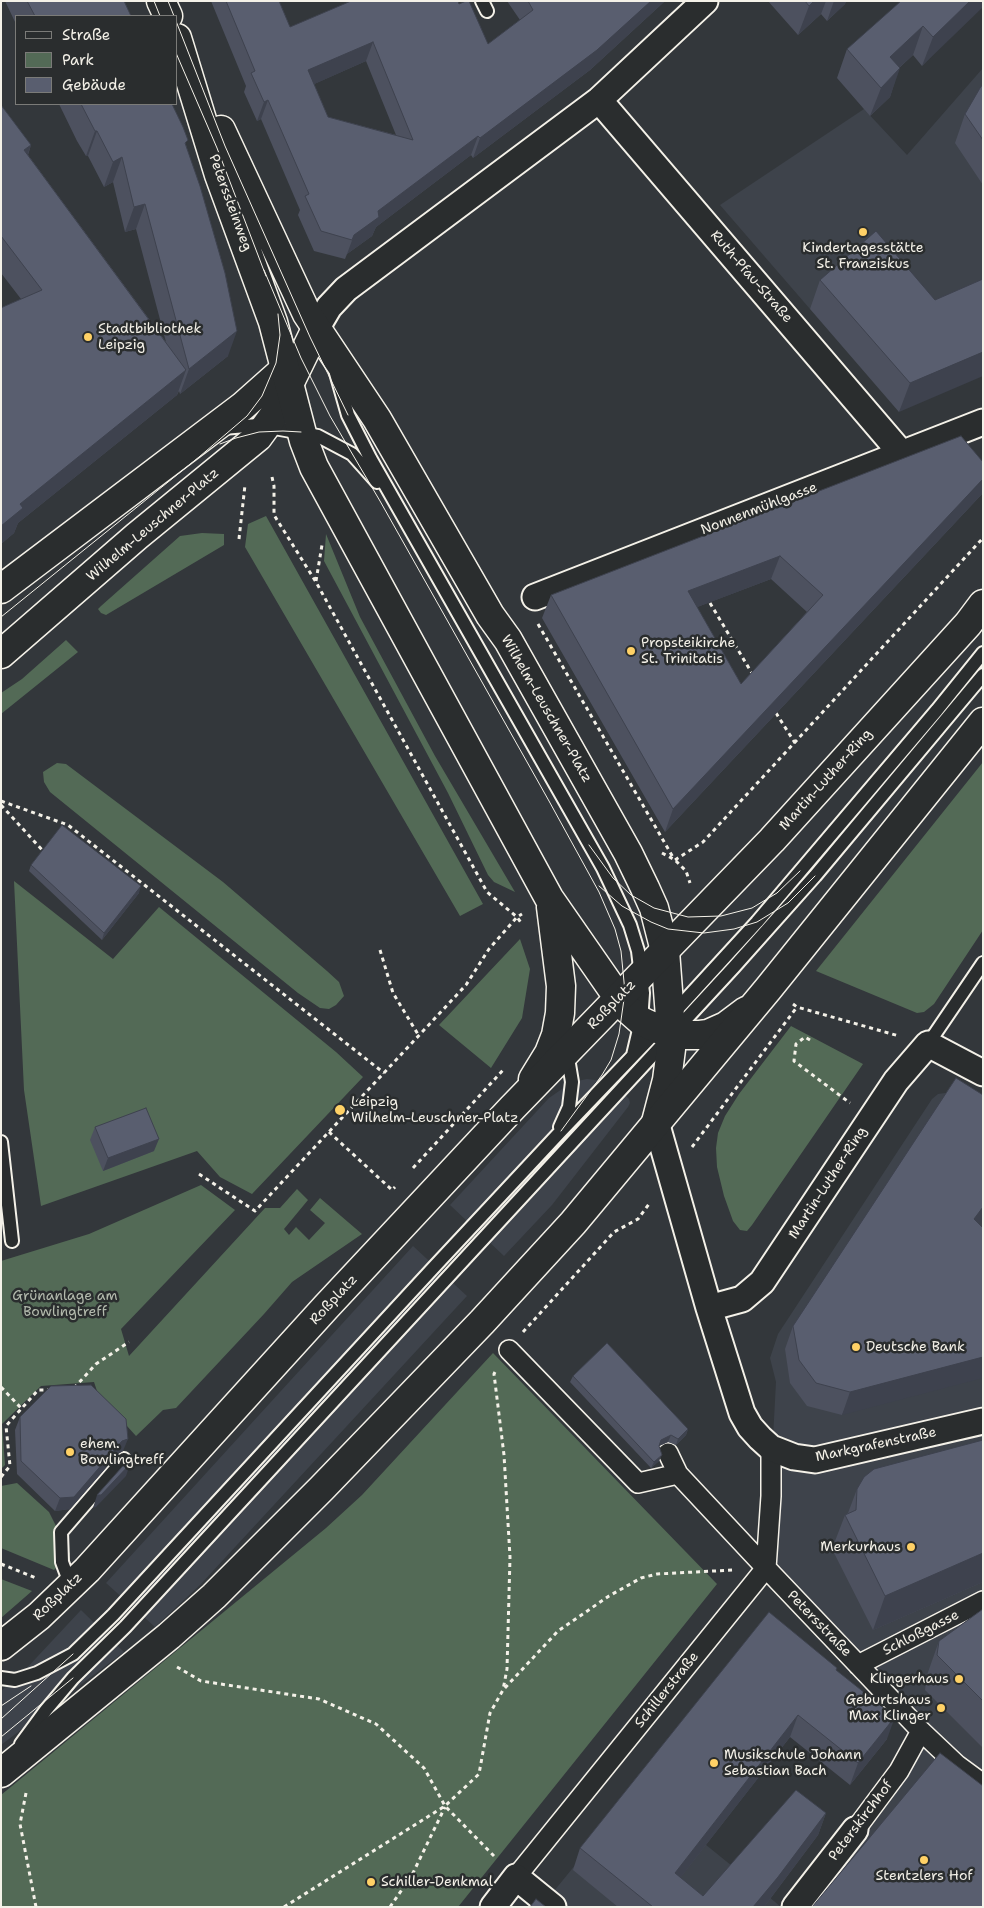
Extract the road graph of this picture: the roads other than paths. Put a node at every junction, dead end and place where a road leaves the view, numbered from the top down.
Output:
1 (161, 1) edge
2 (705, 1) edge
3 (168, 15) edge
4 (178, 39) edge
5 (178, 40) edge
6 (599, 100) junction
7 (318, 338) junction
8 (287, 376) junction
9 (983, 422) edge
10 (266, 426) junction
11 (211, 429) junction
12 (301, 432) junction
13 (902, 454) junction
14 (404, 518) junction
15 (10, 582) edge
16 (535, 597) dead end
17 (983, 604) edge
18 (983, 653) edge
19 (1, 654) edge
20 (983, 675) edge
21 (983, 722) edge
22 (549, 898) junction
23 (665, 951) junction
24 (983, 963) edge
25 (642, 974) junction
26 (768, 989) junction
27 (619, 998) junction
28 (560, 1013) junction
29 (660, 1026) junction
30 (928, 1044) junction
31 (567, 1051) junction
32 (632, 1057) junction
33 (983, 1073) edge
34 (512, 1108) junction
35 (656, 1122) junction
36 (556, 1136) junction
37 (1, 1142) edge
38 (12, 1241) dead end
39 (438, 1288) junction
40 (709, 1308) junction
41 (509, 1350) road end
42 (983, 1421) edge
43 (771, 1448) junction
44 (668, 1453) dead end
45 (124, 1459) dead end
46 (678, 1474) junction
47 (766, 1568) junction
48 (71, 1586) junction
49 (983, 1601) edge
50 (1, 1646) edge
51 (858, 1665) junction
52 (1, 1678) edge
53 (921, 1731) junction
54 (1, 1772) edge
55 (983, 1784) edge
56 (855, 1830) joint
57 (516, 1877) junction
58 (493, 1907) edge
59 (552, 1907) edge
60 (795, 1907) edge

1 - 3 main road
2 - 6 street
4 - 7 main road, Peterssteinweg
5 - 8 main road, Peterssteinweg
6 - 7 street
6 - 13 street, Ruth-Pfau-Straße
7 - 8 main road, Wilhelm-Leuschner-Platz
7 - 14 lane
7 - 23 main road, Wilhelm-Leuschner-Platz
8 - 10 main road, Wilhelm-Leuschner-Platz
8 - 11 main road, Wilhelm-Leuschner-Platz
8 - 12 main road
9 - 13 street, Nonnenmühlgasse
10 - 11 lane
10 - 12 lane
10 - 19 main road, Wilhelm-Leuschner-Platz
11 - 15 main road, Wilhelm-Leuschner-Platz
12 - 14 lane
12 - 22 main road
13 - 16 street, Nonnenmühlgasse
14 - 25 lane
17 - 23 main road, Martin-Luther-Ring
18 - 29 lane
20 - 29 lane
21 - 26 main road
22 - 27 main road
22 - 28 main road
23 - 25 main road, Roßplatz
23 - 29 main road, Wilhelm-Leuschner-Platz
24 - 30 lane, Martin-Luther-Ring
25 - 27 main road, Roßplatz
25 - 29 lane
26 - 29 main road
26 - 35 main road
27 - 29 main road
27 - 31 main road, Roßplatz
28 - 31 lane
28 - 34 main road
29 - 32 lane
29 - 32 lane
29 - 35 main road, Wilhelm-Leuschner-Platz
29 - 39 lane
30 - 33 street
30 - 40 street, Martin-Luther-Ring
31 - 34 main road, Roßplatz
31 - 36 lane
32 - 36 lane
32 - 39 lane
34 - 48 main road, Roßplatz
35 - 40 street
35 - 54 main road
36 - 52 lane
37 - 38 lane
39 - 54 lane
40 - 43 street
41 - 46 street
42 - 43 street, Markgrafenstraße
43 - 47 street
44 - 46 street, Petersstraße
45 - 48 lane
46 - 47 street, Petersstraße
47 - 51 street, Petersstraße
47 - 57 street, Schillerstraße
48 - 50 main road, Roßplatz
49 - 51 street, Schloßgasse
51 - 53 street, Petersstraße
53 - 55 street, Petersstraße
53 - 56 street, Peterskirchhof
56 - 60 street, Peterskirchhof
57 - 58 street, Schillerstraße
57 - 59 street

